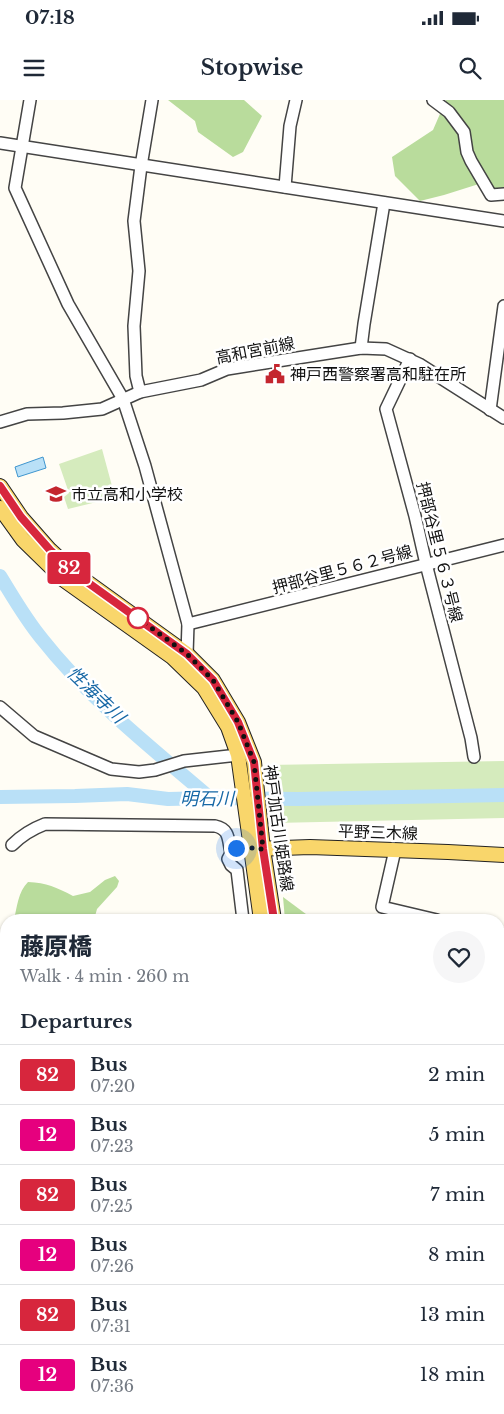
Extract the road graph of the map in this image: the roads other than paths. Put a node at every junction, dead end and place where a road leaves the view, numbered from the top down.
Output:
1 (30, 100) edge
2 (152, 100) edge
3 (296, 100) edge
4 (433, 100) edge
5 (0, 143) edge
6 (22, 147) junction
7 (141, 166) junction
8 (285, 188) junction
9 (504, 194) edge
10 (384, 203) junction
11 (504, 221) edge
12 (504, 306) edge
13 (361, 348) junction
14 (410, 360) junction
15 (140, 392) junction
16 (123, 399) junction
17 (490, 410) junction
18 (504, 418) edge
19 (0, 422) edge
20 (0, 486) edge
21 (0, 508) edge
22 (504, 545) edge
23 (426, 564) junction
24 (188, 624) junction
25 (187, 654) junction
26 (0, 707) edge
27 (474, 757) dead end
28 (238, 758) junction
29 (254, 825) junction
30 (12, 845) dead end
31 (258, 849) junction
32 (395, 850) junction
33 (231, 852) junction
34 (504, 855) edge
35 (242, 914) edge
36 (261, 914) edge
37 (273, 914) edge
38 (412, 914) edge

1 - 6 street
2 - 7 street
3 - 8 street
4 - 9 street
5 - 6 street
6 - 7 street
6 - 16 street
7 - 8 street
7 - 15 street
8 - 10 street
10 - 11 street
10 - 13 street
12 - 17 street
13 - 14 street, 高和宮前線
13 - 15 street, 高和宮前線
14 - 17 street, 高和宮前線
14 - 23 street, 押部谷里５６３号線
15 - 16 street, 高和宮前線
16 - 19 street, 高和宮前線
16 - 24 street
17 - 18 street, 高和宮前線
20 - 25 main road, 神戸加古川姫路線
21 - 28 main road, 神戸加古川姫路線
22 - 23 street, 押部谷里５６２号線
23 - 24 street, 押部谷里５６２号線
23 - 27 street, 押部谷里５６３号線
24 - 25 street
25 - 29 main road, 神戸加古川姫路線
26 - 28 street
28 - 29 main road, 神戸加古川姫路線
29 - 31 main road, 神戸加古川姫路線
30 - 33 street
31 - 32 main road, 平野三木線
31 - 33 street, 神戸加古川姫路線
31 - 36 main road, 神戸加古川姫路線
31 - 37 main road, 神戸加古川姫路線
32 - 34 main road, 平野三木線
32 - 38 street
33 - 35 street

